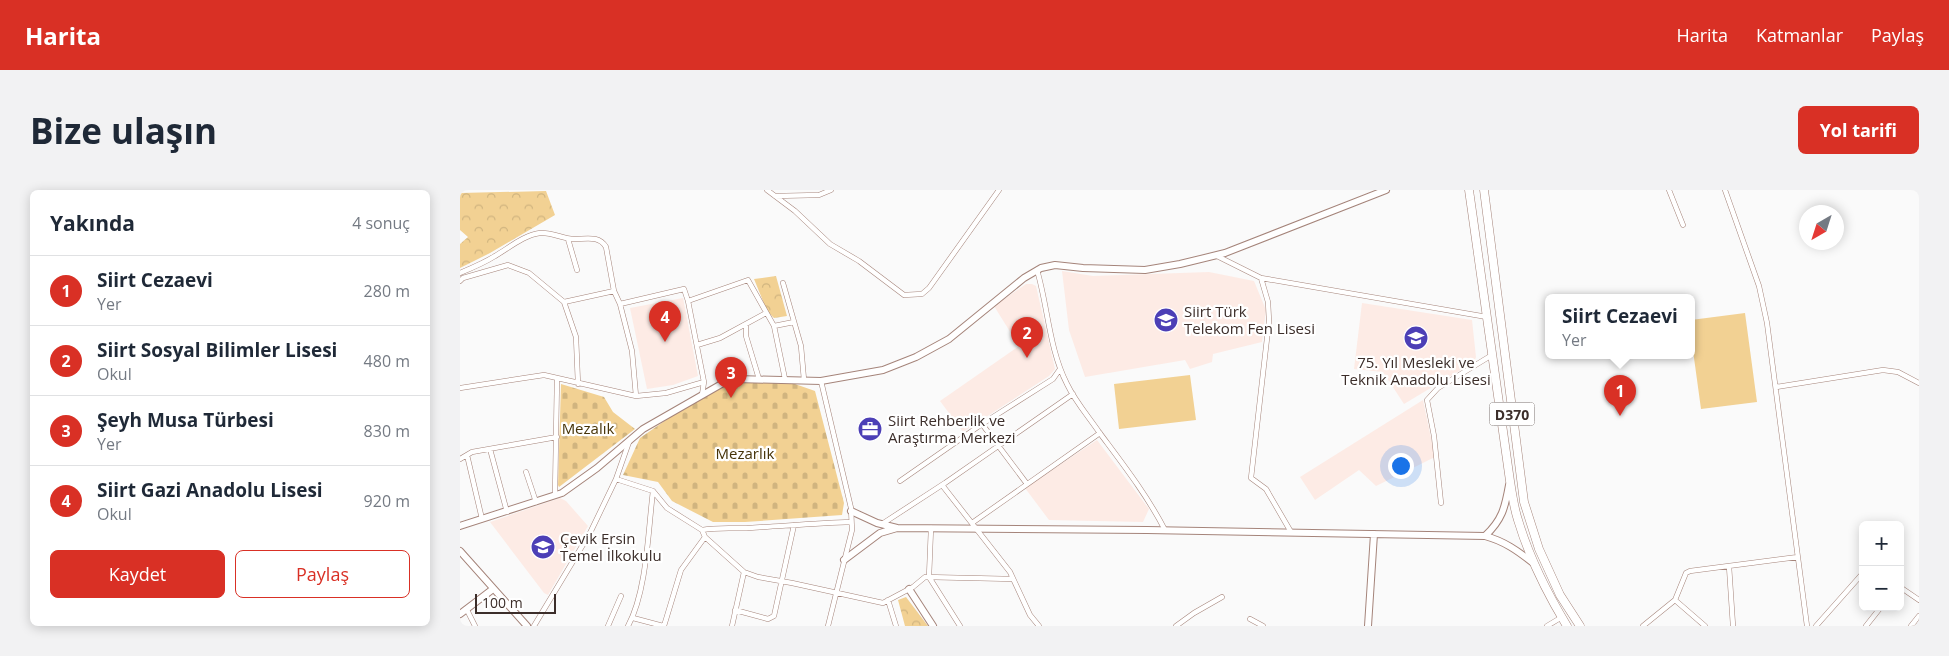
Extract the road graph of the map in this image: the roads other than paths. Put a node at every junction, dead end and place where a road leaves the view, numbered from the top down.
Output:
1 (767, 190) edge
2 (831, 190) edge
3 (999, 190) edge
4 (1386, 190) edge
5 (1470, 190) edge
6 (1484, 190) edge
7 (1669, 190) edge
8 (1725, 190) edge
9 (775, 196) junction
10 (1683, 225) dead end
11 (568, 239) junction
12 (1216, 255) junction
13 (577, 270) dead end
14 (1038, 270) junction
15 (460, 274) edge
16 (1261, 278) junction
17 (460, 281) edge
18 (783, 283) dead end
19 (614, 292) junction
20 (564, 302) junction
21 (688, 302) junction
22 (620, 304) junction
23 (766, 313) junction
24 (1487, 317) junction
25 (794, 322) junction
26 (746, 324) junction
27 (774, 326) junction
28 (697, 345) junction
29 (1492, 355) junction
30 (1060, 369) junction
31 (557, 378) junction
32 (759, 379) junction
33 (785, 379) junction
34 (804, 380) junction
35 (821, 381) junction
36 (704, 382) junction
37 (1919, 383) edge
38 (578, 384) junction
39 (1776, 387) junction
40 (460, 388) edge
41 (1073, 394) junction
42 (702, 395) junction
43 (636, 396) junction
44 (982, 424) junction
45 (1100, 433) junction
46 (557, 437) junction
47 (630, 440) junction
48 (999, 446) junction
49 (490, 449) junction
50 (467, 455) junction
51 (460, 459) edge
52 (526, 472) dead end
53 (616, 480) junction
54 (900, 481) dead end
55 (1510, 481) junction
56 (1027, 484) junction
57 (942, 485) junction
58 (653, 491) junction
59 (555, 495) junction
60 (536, 502) junction
61 (1441, 502) dead end
62 (851, 511) junction
63 (507, 512) junction
64 (482, 519) junction
65 (852, 522) junction
66 (882, 524) junction
67 (794, 525) junction
68 (460, 526) edge
69 (974, 526) junction
70 (897, 528) junction
71 (931, 528) junction
72 (702, 530) junction
73 (1165, 530) junction
74 (1291, 532) junction
75 (1374, 534) junction
76 (1485, 536) junction
77 (705, 537) junction
78 (460, 551) edge
79 (1798, 557) junction
80 (844, 560) junction
81 (1535, 565) junction
82 (1729, 566) junction
83 (744, 572) junction
84 (929, 577) junction
85 (1859, 578) edge
86 (1013, 579) junction
87 (781, 581) junction
88 (494, 589) junction
89 (909, 589) junction
90 (1904, 590) edge
91 (835, 593) junction
92 (621, 596) dead end
93 (1222, 597) dead end
94 (888, 600) junction
95 (1675, 600) junction
96 (1919, 600) edge
97 (467, 610) junction
98 (735, 610) junction
99 (1878, 611) edge
100 (460, 614) edge
101 (1919, 616) edge
102 (1562, 617) junction
103 (633, 618) junction
104 (1250, 619) dead end
105 (475, 626) edge
106 (527, 626) edge
107 (534, 626) edge
108 (608, 626) edge
109 (628, 626) edge
110 (664, 626) edge
111 (732, 626) edge
112 (828, 626) edge
113 (896, 626) edge
114 (933, 626) edge
115 (960, 626) edge
116 (1039, 626) edge
117 (1176, 626) edge
118 (1263, 626) edge
119 (1368, 626) edge
120 (1547, 626) edge
121 (1568, 626) edge
122 (1580, 626) edge
123 (1643, 626) edge
124 (1704, 626) edge
125 (1733, 626) edge
126 (1807, 626) edge
127 (1816, 626) edge
128 (1866, 626) edge
129 (1912, 626) edge

1 - 9 street
2 - 9 street
3 - 9 street
4 - 12 street
5 - 24 highway, D370
6 - 122 highway, D370
7 - 10 street
8 - 39 street
11 - 13 street
11 - 15 street
11 - 19 street
12 - 14 street
12 - 16 street
14 - 30 street
14 - 35 street
16 - 24 street
16 - 74 street
17 - 20 street
18 - 25 street
19 - 20 street
19 - 22 street
20 - 38 street
21 - 22 street
21 - 23 street
21 - 28 street
22 - 43 street
23 - 26 street
23 - 27 street
24 - 29 highway, D370
25 - 27 street
25 - 34 street
26 - 28 street
26 - 32 street
27 - 33 street
28 - 36 street
29 - 55 highway, D370
29 - 61 street
30 - 41 street
30 - 44 street
31 - 38 street
31 - 40 street
31 - 46 street
32 - 33 street
32 - 42 street
33 - 34 street
34 - 35 street
35 - 62 street
36 - 42 street
36 - 43 street
37 - 39 street
38 - 43 street
39 - 79 street
41 - 45 street
41 - 48 street
42 - 47 street
44 - 48 street
44 - 54 street
45 - 56 street
45 - 73 street
46 - 49 street
46 - 59 street
47 - 53 street
47 - 59 street
48 - 56 street
48 - 57 street
49 - 50 street
49 - 63 street
50 - 51 street
50 - 64 street
52 - 60 street
53 - 58 street
53 - 107 street
55 - 76 street
55 - 81 highway, D370
56 - 69 street
57 - 66 street
57 - 69 street
58 - 72 street
58 - 103 street
59 - 60 street
60 - 63 street
62 - 65 street
62 - 66 street
63 - 64 street
64 - 68 street
65 - 67 street
65 - 80 street
66 - 70 street
67 - 72 street
67 - 87 street
69 - 71 street
69 - 73 street
69 - 86 street
70 - 71 street
70 - 80 street
71 - 84 street
72 - 77 street
73 - 74 street
74 - 75 street
75 - 76 street
75 - 119 street
76 - 81 street
77 - 83 street
77 - 110 street
78 - 88 street
79 - 82 street
79 - 126 street
80 - 91 street
81 - 102 highway, D370
82 - 95 street
82 - 125 street
83 - 87 street
83 - 98 street
84 - 86 street
84 - 89 street
84 - 115 street
85 - 127 street
86 - 116 street
87 - 91 street
87 - 98 street
88 - 97 street
88 - 106 street
89 - 94 street
89 - 114 street
90 - 96 street
91 - 94 street
91 - 112 street
92 - 108 street
93 - 117 street
94 - 113 street
95 - 123 street
95 - 124 street
97 - 100 street
97 - 105 street
98 - 111 street
99 - 128 street
101 - 129 street
102 - 120 street
102 - 121 highway, D370
103 - 109 street
103 - 110 street
104 - 118 street

